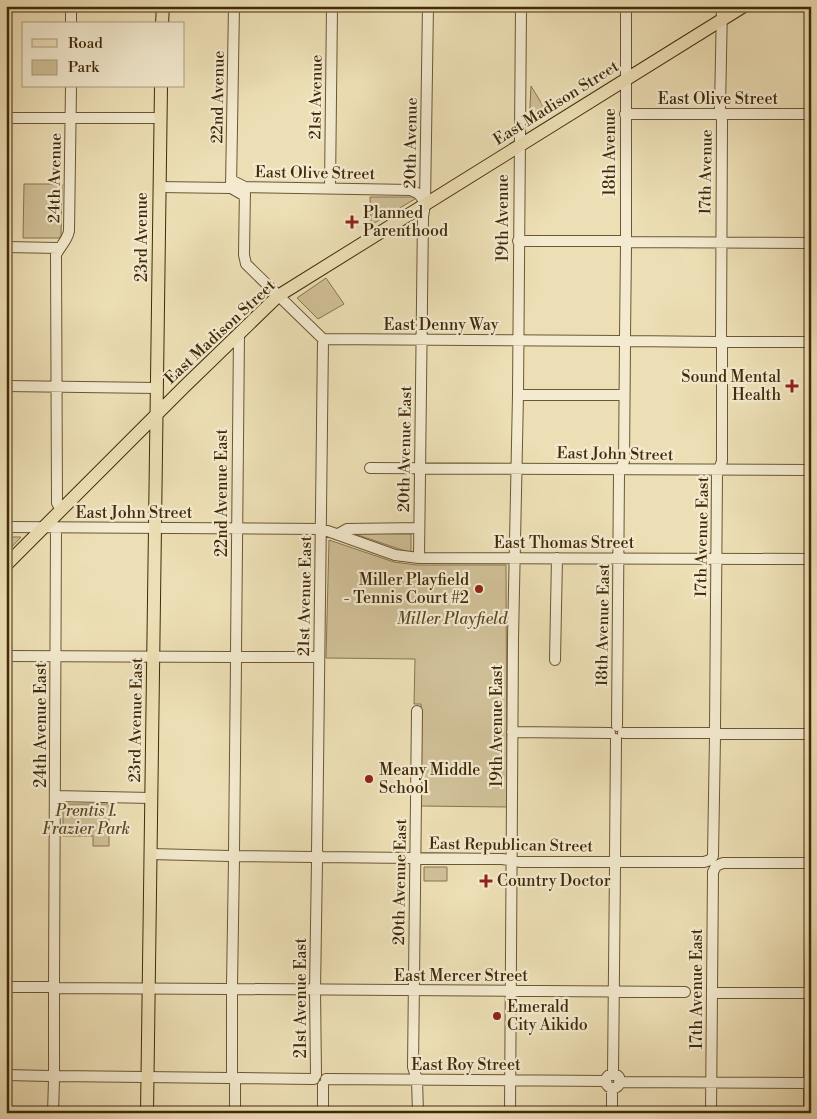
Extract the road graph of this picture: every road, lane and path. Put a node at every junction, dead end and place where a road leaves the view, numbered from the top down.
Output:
1 (71, 6) edge
2 (163, 6) edge
3 (234, 6) edge
4 (332, 6) edge
5 (428, 6) edge
6 (521, 6) edge
7 (626, 6) edge
8 (722, 6) edge
9 (744, 6) edge
10 (722, 20) junction
11 (71, 22) edge
12 (162, 22) edge
13 (626, 79) junction
14 (71, 88) edge
15 (161, 88) edge
16 (625, 114) junction
17 (721, 114) junction
18 (811, 114) edge
19 (6, 118) edge
20 (71, 118) junction
21 (160, 118) junction
22 (519, 146) junction
23 (231, 184) junction
24 (159, 187) junction
25 (330, 188) junction
26 (401, 189) junction
27 (245, 192) junction
28 (422, 194) junction
29 (518, 241) junction
30 (626, 241) junction
31 (721, 242) junction
32 (811, 242) edge
33 (6, 247) edge
34 (59, 248) junction
35 (278, 296) junction
36 (238, 334) junction
37 (323, 339) junction
38 (421, 340) junction
39 (518, 340) junction
40 (625, 341) junction
41 (721, 342) junction
42 (811, 342) edge
43 (158, 383) junction
44 (6, 386) edge
45 (56, 387) junction
46 (184, 387) junction
47 (518, 395) junction
48 (624, 395) junction
49 (156, 415) junction
50 (370, 468) dead end
51 (517, 468) junction
52 (420, 469) junction
53 (621, 469) junction
54 (719, 470) junction
55 (811, 470) edge
56 (61, 510) junction
57 (6, 528) edge
58 (50, 528) junction
59 (155, 528) junction
60 (419, 528) junction
61 (237, 529) junction
62 (322, 529) junction
63 (338, 534) junction
64 (515, 557) junction
65 (419, 558) junction
66 (557, 558) junction
67 (618, 559) junction
68 (716, 559) junction
69 (811, 559) edge
70 (6, 565) edge
71 (6, 656) edge
72 (56, 656) junction
73 (153, 656) junction
74 (236, 657) junction
75 (319, 657) junction
76 (555, 660) dead end
77 (417, 710) dead end
78 (512, 732) junction
79 (616, 733) junction
80 (715, 733) junction
81 (809, 734) edge
82 (55, 796) junction
83 (151, 798) junction
84 (150, 854) junction
85 (234, 856) junction
86 (317, 857) junction
87 (415, 858) junction
88 (511, 860) junction
89 (615, 862) junction
90 (713, 863) junction
91 (810, 863) edge
92 (811, 940) edge
93 (6, 987) edge
94 (54, 987) junction
95 (148, 988) junction
96 (232, 989) junction
97 (315, 990) junction
98 (414, 990) junction
99 (510, 991) junction
100 (613, 992) junction
101 (686, 992) dead end
102 (712, 993) junction
103 (809, 993) edge
104 (6, 1075) edge
105 (54, 1076) junction
106 (148, 1077) junction
107 (234, 1078) junction
108 (320, 1079) junction
109 (418, 1080) junction
110 (510, 1080) junction
111 (613, 1081) junction
112 (711, 1082) junction
113 (809, 1083) edge
114 (53, 1113) edge
115 (147, 1113) edge
116 (235, 1113) edge
117 (323, 1113) edge
118 (418, 1113) edge
119 (510, 1113) edge
120 (612, 1113) edge
121 (710, 1113) edge
122 (809, 1113) edge

1 - 11 street
2 - 12 main road
3 - 23 street, 22nd Avenue
4 - 25 street, 21st Avenue
5 - 28 street, 20th Avenue
6 - 22 street, 19th Avenue
7 - 13 street, 18th Avenue
8 - 10 street, 17th Avenue
9 - 10 main road, East Madison Street
10 - 13 main road, East Madison Street
10 - 17 street, 17th Avenue
13 - 16 street, 18th Avenue
13 - 22 main road, East Madison Street
14 - 20 street, 24th Avenue
15 - 21 main road, 23rd Avenue
16 - 17 street, East Olive Street
16 - 30 street, 18th Avenue
17 - 18 street, East Olive Street
17 - 31 street, 17th Avenue
19 - 20 street
20 - 21 street
20 - 34 street, 24th Avenue
21 - 24 main road, 23rd Avenue
22 - 28 main road, East Madison Street
22 - 29 street, 19th Avenue
23 - 24 street, East Olive Street
23 - 27 street, East Olive Street
24 - 43 main road, 23rd Avenue
25 - 26 street, East Olive Street
25 - 27 street, East Olive Street
26 - 28 street, East Olive Street
26 - 28 street, East Olive Street
27 - 35 street
28 - 35 main road, East Madison Street
28 - 38 street, 20th Avenue
29 - 30 street
29 - 39 street, 19th Avenue
30 - 31 street
30 - 40 street, 18th Avenue
31 - 32 street
31 - 41 street, 17th Avenue
33 - 34 street
34 - 45 street, 24th Avenue
35 - 36 main road, East Madison Street
35 - 37 street
36 - 46 main road, East Madison Street
36 - 61 street, 22nd Avenue East
37 - 38 street, East Denny Way
37 - 62 street, 21st Avenue East
38 - 39 street, East Denny Way
38 - 52 street, 20th Avenue East
39 - 40 street, East Denny Way
39 - 47 street, 19th Avenue East
40 - 41 street, East Denny Way
40 - 48 street, 18th Avenue East
41 - 42 street, East Denny Way
41 - 54 street, 17th Avenue East
43 - 45 street
43 - 46 main road
43 - 49 main road, 23rd Avenue East
44 - 45 street
45 - 56 street
46 - 49 main road, East Madison Street
47 - 48 street
47 - 51 street, 19th Avenue East
48 - 53 street, 18th Avenue East
49 - 56 main road, East Madison Street
49 - 59 main road, 23rd Avenue East
50 - 52 street, East John Street
51 - 52 street, East John Street
51 - 53 street, East John Street
51 - 64 street, 19th Avenue East
52 - 60 street, 20th Avenue East
53 - 54 street, East John Street
53 - 67 street, 18th Avenue East
54 - 55 street, East John Street
54 - 68 street, 17th Avenue East
56 - 58 main road, East Madison Street
57 - 58 street, East John Street
58 - 59 street, East John Street
58 - 70 main road, East Madison Street
58 - 72 street, 24th Avenue East
59 - 61 street, East John Street
59 - 73 main road, 23rd Avenue East
60 - 63 street
60 - 65 street, 20th Avenue East
61 - 62 street, East John Street
61 - 74 street, 22nd Avenue East
62 - 63 street, East Thomas Street
62 - 75 street, 21st Avenue East
63 - 65 street, East Thomas Street
64 - 65 street, East Thomas Street
64 - 66 street, East Thomas Street
64 - 78 street, 19th Avenue East
66 - 67 street, East Thomas Street
66 - 76 street
67 - 68 street, East Thomas Street
67 - 79 street, 18th Avenue East
68 - 69 street, East Thomas Street
68 - 80 street, 17th Avenue East
71 - 72 street
72 - 73 street
72 - 82 street, 24th Avenue East
73 - 74 street
73 - 83 main road, 23rd Avenue East
74 - 75 street
74 - 85 street, 22nd Avenue East
75 - 86 street, 21st Avenue East
77 - 87 street, 20th Avenue East
78 - 79 street
78 - 88 street, 19th Avenue East
79 - 80 street
79 - 89 street, 18th Avenue East
80 - 81 street
80 - 90 street, 17th Avenue East
82 - 83 street
82 - 94 street, 24th Avenue East
83 - 84 main road, 23rd Avenue East
84 - 85 street, East Republican Street
84 - 95 main road, 23rd Avenue East
85 - 86 street, East Republican Street
85 - 96 street, 22nd Avenue East
86 - 87 street, East Republican Street
86 - 97 street, 21st Avenue East
87 - 88 street, East Republican Street
87 - 98 street, 20th Avenue East
88 - 89 street, East Republican Street
88 - 99 street, 19th Avenue East
89 - 90 street, East Republican Street
89 - 100 street, 18th Avenue East
90 - 91 street, East Republican Street
90 - 102 street, 17th Avenue East
92 - 103 street
93 - 94 street, East Mercer Street
94 - 95 street, East Mercer Street
94 - 105 street, 24th Avenue East
95 - 96 street, East Mercer Street
95 - 106 main road, 23rd Avenue East
96 - 97 street, East Mercer Street
96 - 107 street, 22nd Avenue East
97 - 98 street, East Mercer Street
97 - 108 street, 21st Avenue East
98 - 99 street, East Mercer Street
98 - 109 street, 20th Avenue East
99 - 100 street, East Mercer Street
99 - 110 street, 19th Avenue East
100 - 101 street, East Mercer Street
100 - 111 street, 18th Avenue East
102 - 103 street
102 - 112 street, 17th Avenue East
103 - 113 street
104 - 105 street, East Roy Street
105 - 106 street, East Roy Street
105 - 114 street, 24th Avenue East
106 - 107 street, East Roy Street
106 - 115 main road, 23rd Avenue East
107 - 108 street, East Roy Street
107 - 116 street, 22nd Avenue East
108 - 109 street, East Roy Street
108 - 117 street, 21st Avenue East
109 - 110 street, East Roy Street
109 - 118 street, 20th Avenue East
110 - 111 street, East Roy Street
110 - 119 street, 19th Avenue East
111 - 112 street, East Roy Street
111 - 120 street, 18th Avenue East
112 - 113 street, East Roy Street
112 - 121 street, 17th Avenue East
113 - 122 street

